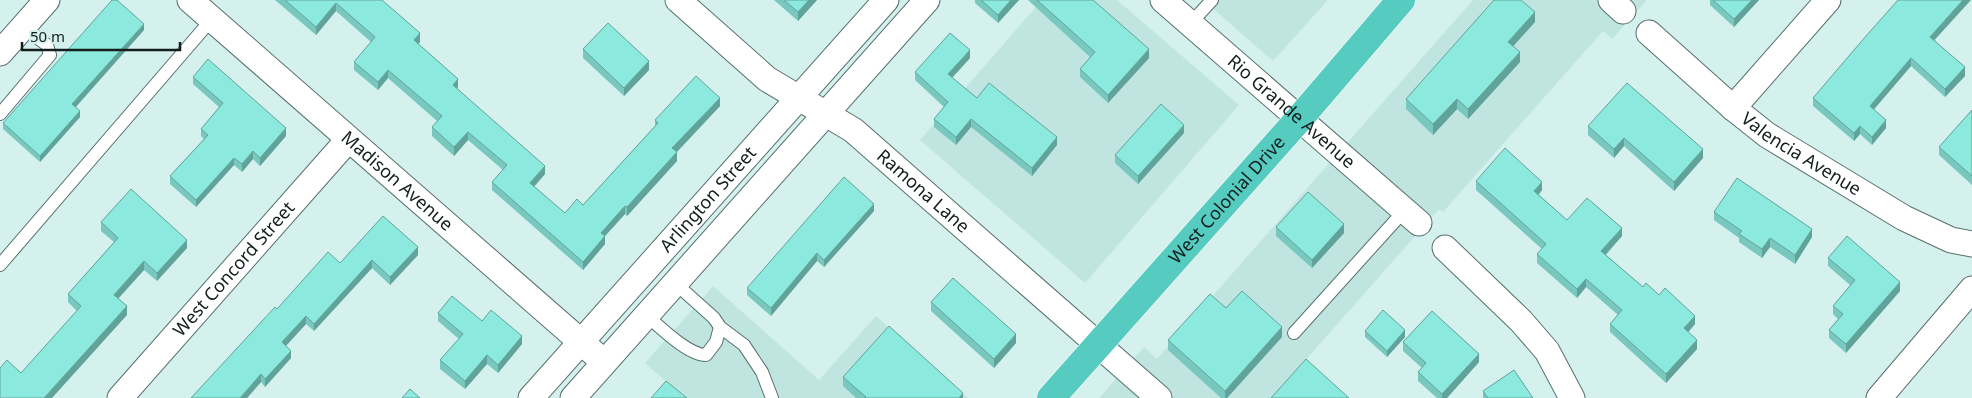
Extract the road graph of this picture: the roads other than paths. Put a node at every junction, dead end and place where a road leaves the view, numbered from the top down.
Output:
1 (47, 0) edge
2 (190, 0) edge
3 (678, 0) edge
4 (886, 0) edge
5 (927, 0) edge
6 (1163, 0) edge
7 (1212, 0) edge
8 (1401, 0) edge
9 (1828, 0) edge
10 (212, 19) junction
11 (1190, 24) junction
12 (23, 27) junction
13 (1648, 33) dead end
14 (0, 53) edge
15 (798, 98) junction
16 (1733, 108) junction
17 (0, 114) edge
18 (824, 114) junction
19 (1299, 119) junction
20 (348, 140) junction
21 (1412, 217) joint
22 (1972, 244) edge
23 (1445, 248) dead end
24 (0, 265) edge
25 (675, 283) junction
26 (1972, 289) edge
27 (646, 315) junction
28 (720, 327) junction
29 (1294, 333) dead end
30 (581, 342) junction
31 (1098, 345) junction
32 (604, 362) junction
33 (120, 398) edge
34 (531, 398) edge
35 (573, 398) edge
36 (772, 398) edge
37 (1050, 398) edge
38 (1159, 398) edge
39 (1572, 398) edge
40 (1879, 398) edge

1 - 12 street
2 - 10 street, Madison Avenue
3 - 15 street, Ramona Lane
4 - 15 street, Arlington Street
5 - 18 street, Arlington Street
6 - 11 street, Rio Grande Avenue
7 - 11 lane
8 - 19 highway, West Colonial Drive
9 - 16 street
10 - 20 street, Madison Avenue
10 - 24 lane
11 - 19 street, Rio Grande Avenue
12 - 14 street
12 - 17 lane
13 - 16 street, Valencia Avenue
15 - 18 street, Ramona Lane
15 - 30 street, Arlington Street
16 - 22 street, Valencia Avenue
18 - 25 street, Arlington Street
18 - 31 street, Ramona Lane
19 - 21 street, Rio Grande Avenue
19 - 31 highway, West Colonial Drive
20 - 30 street, Madison Avenue
20 - 33 street, West Concord Street
21 - 29 lane
23 - 39 street
25 - 27 street, Arlington Street
25 - 28 lane
26 - 40 street
27 - 28 lane
27 - 32 street, Arlington Street
28 - 36 lane
30 - 32 street, Madison Avenue
30 - 34 street, Arlington Street
31 - 37 highway, West Colonial Drive
31 - 38 street, Ramona Lane
32 - 35 street, Arlington Street

